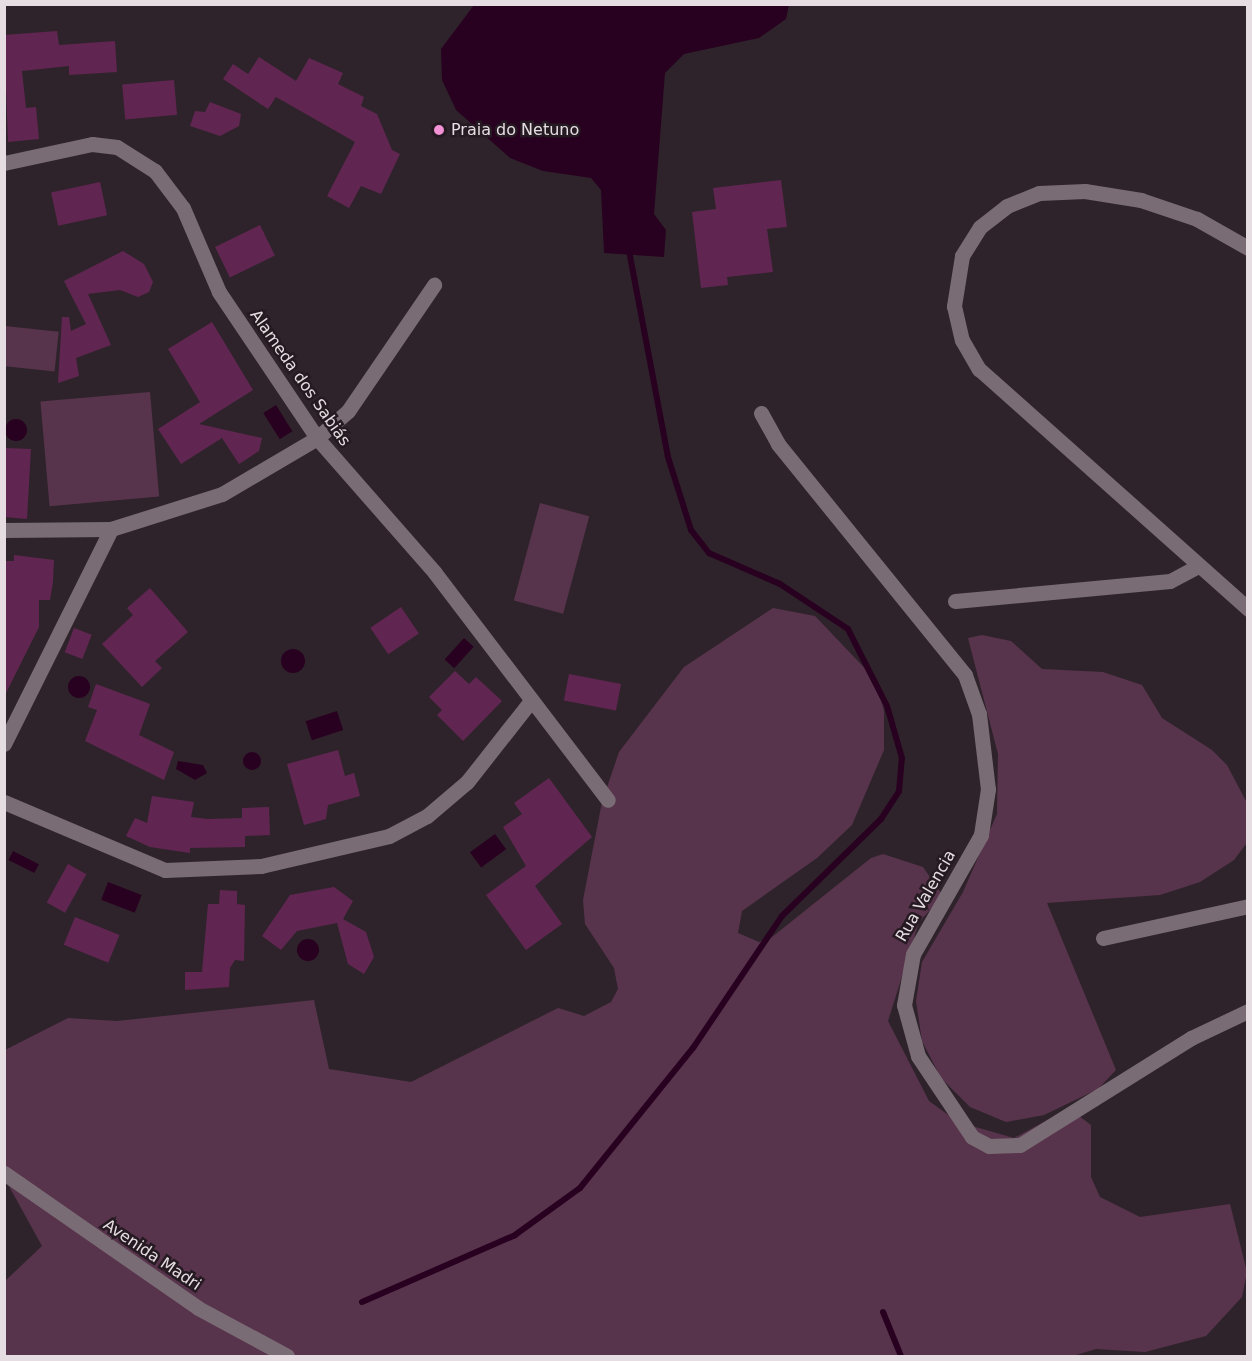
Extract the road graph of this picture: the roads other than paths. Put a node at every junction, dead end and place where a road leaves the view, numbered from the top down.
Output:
1 (4, 163) edge
2 (1248, 248) edge
3 (434, 285) dead end
4 (761, 413) dead end
5 (317, 438) junction
6 (111, 529) junction
7 (4, 530) edge
8 (1196, 567) junction
9 (955, 601) dead end
10 (1248, 609) edge
11 (530, 702) junction
12 (4, 744) edge
13 (608, 800) dead end
14 (4, 802) edge
15 (1248, 906) edge
16 (1103, 938) dead end
17 (1248, 1011) edge
18 (4, 1173) edge
19 (287, 1356) edge

1 - 5 street, Alameda dos Sabiás
2 - 8 street
3 - 5 street
4 - 17 street, Rua Valencia
5 - 6 street
5 - 11 street, Alameda dos Sabiás
6 - 7 street
6 - 12 street
8 - 9 street
8 - 10 street
11 - 13 street, Alameda dos Sabiás
11 - 14 street
15 - 16 street
18 - 19 street, Avenida Madri

